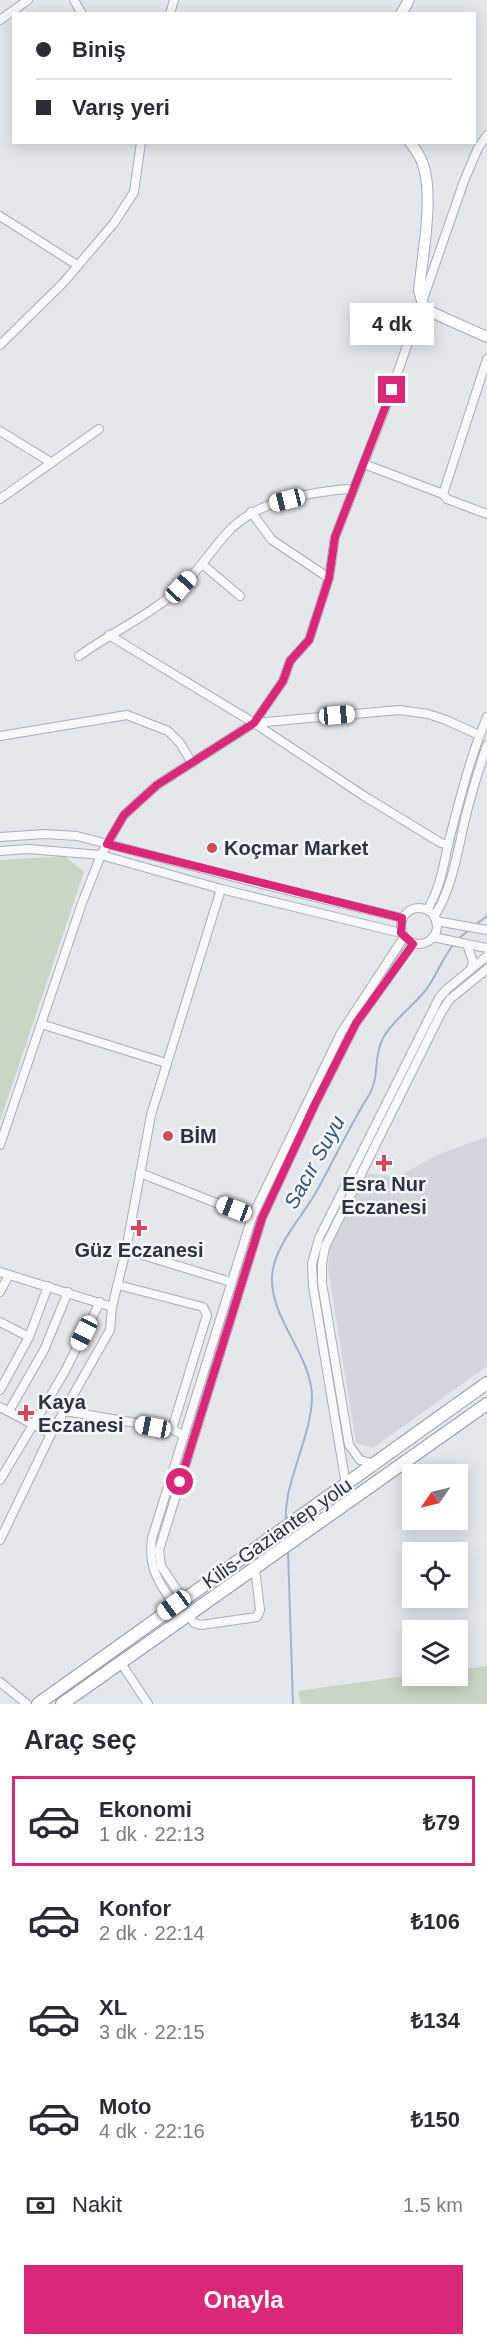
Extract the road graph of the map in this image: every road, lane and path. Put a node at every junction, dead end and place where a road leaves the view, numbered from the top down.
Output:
1 (28, 0) edge
2 (0, 20) edge
3 (486, 137) edge
4 (141, 144) edge
5 (411, 144) edge
6 (0, 216) edge
7 (77, 265) junction
8 (423, 304) junction
9 (487, 337) edge
10 (0, 345) edge
11 (487, 359) edge
12 (99, 429) dead end
13 (0, 431) edge
14 (52, 463) junction
15 (364, 464) junction
16 (352, 492) junction
17 (443, 494) junction
18 (0, 499) edge
19 (251, 512) junction
20 (487, 514) edge
21 (202, 564) junction
22 (329, 578) junction
23 (240, 596) dead end
24 (109, 635) junction
25 (79, 656) dead end
26 (487, 717) edge
27 (254, 723) junction
28 (479, 735) junction
29 (0, 736) edge
30 (487, 745) edge
31 (192, 763) junction
32 (0, 837) edge
33 (107, 844) junction
34 (448, 845) junction
35 (0, 851) edge
36 (100, 855) junction
37 (221, 889) junction
38 (427, 910) junction
39 (402, 918) junction
40 (435, 919) junction
41 (485, 930) edge
42 (403, 935) junction
43 (433, 937) junction
44 (413, 944) junction
45 (467, 944) junction
46 (487, 948) edge
47 (487, 956) edge
48 (471, 969) junction
49 (487, 969) edge
50 (41, 1024) junction
51 (166, 1063) junction
52 (0, 1145) edge
53 (140, 1173) junction
54 (252, 1216) junction
55 (126, 1250) junction
56 (4, 1273) edge
57 (231, 1282) junction
58 (313, 1282) junction
59 (118, 1285) junction
60 (48, 1286) junction
61 (322, 1287) junction
62 (0, 1292) edge
63 (68, 1293) junction
64 (315, 1298) junction
65 (100, 1302) junction
66 (112, 1307) junction
67 (0, 1322) edge
68 (29, 1337) junction
69 (487, 1383) edge
70 (0, 1390) edge
71 (487, 1404) edge
72 (0, 1407) edge
73 (9, 1411) junction
74 (65, 1411) junction
75 (32, 1424) junction
76 (172, 1429) junction
77 (51, 1434) junction
78 (184, 1436) junction
79 (374, 1464) junction
80 (0, 1480) edge
81 (346, 1485) junction
82 (0, 1539) edge
83 (259, 1565) junction
84 (178, 1602) junction
85 (189, 1616) junction
86 (121, 1663) junction
87 (0, 1682) edge
88 (27, 1704) edge
89 (38, 1704) edge
90 (62, 1704) edge
91 (148, 1704) edge

1 - 2 street
3 - 8 street
4 - 7 street
5 - 8 main road
6 - 7 street
7 - 10 street
8 - 9 main road
8 - 15 street
11 - 17 street
12 - 14 street
13 - 14 street
14 - 18 street
15 - 16 street
15 - 17 street
16 - 19 street
16 - 22 street
17 - 20 street
19 - 21 street
19 - 22 street
21 - 23 street
21 - 24 street
22 - 27 street
24 - 25 street
24 - 27 street
26 - 28 street
27 - 28 street
27 - 31 street
27 - 34 street
28 - 34 street
29 - 31 street
30 - 40 street
31 - 33 street
32 - 33 street
33 - 36 street
33 - 39 street
34 - 38 street
35 - 36 street
36 - 37 street
36 - 50 street
37 - 42 street
37 - 51 street
38 - 39 street
38 - 40 street
39 - 42 street
40 - 41 street
40 - 43 street
42 - 44 street
42 - 54 street
43 - 44 street
43 - 45 street
44 - 84 street
45 - 46 street
45 - 48 street
47 - 48 street
48 - 58 street
49 - 61 street
50 - 51 street
50 - 52 street
51 - 53 street
53 - 54 street
53 - 55 street
54 - 57 street
55 - 57 street
55 - 59 street
56 - 60 street
56 - 62 street
57 - 78 street
58 - 61 street
58 - 64 street
59 - 66 street
59 - 76 street
60 - 63 street
60 - 68 street
61 - 64 street
61 - 79 street
63 - 65 street
63 - 73 street
64 - 81 street
65 - 66 street
65 - 75 street
66 - 74 street
67 - 68 street
68 - 70 street
69 - 79 highway, Kilis-Gaziantep yolu
71 - 83 highway, Kilis-Gaziantep yolu
72 - 73 street
73 - 75 street
74 - 76 street
74 - 77 street
75 - 77 street
75 - 80 street
76 - 78 street
77 - 82 street
78 - 84 street
79 - 81 highway, Kilis-Gaziantep yolu
81 - 84 highway, Kilis-Gaziantep yolu
83 - 85 highway, Kilis-Gaziantep yolu
83 - 85 street
84 - 89 highway, Kilis-Gaziantep yolu
85 - 86 highway, Kilis-Gaziantep yolu
86 - 90 highway, Kilis-Gaziantep yolu
86 - 91 street
87 - 88 street

